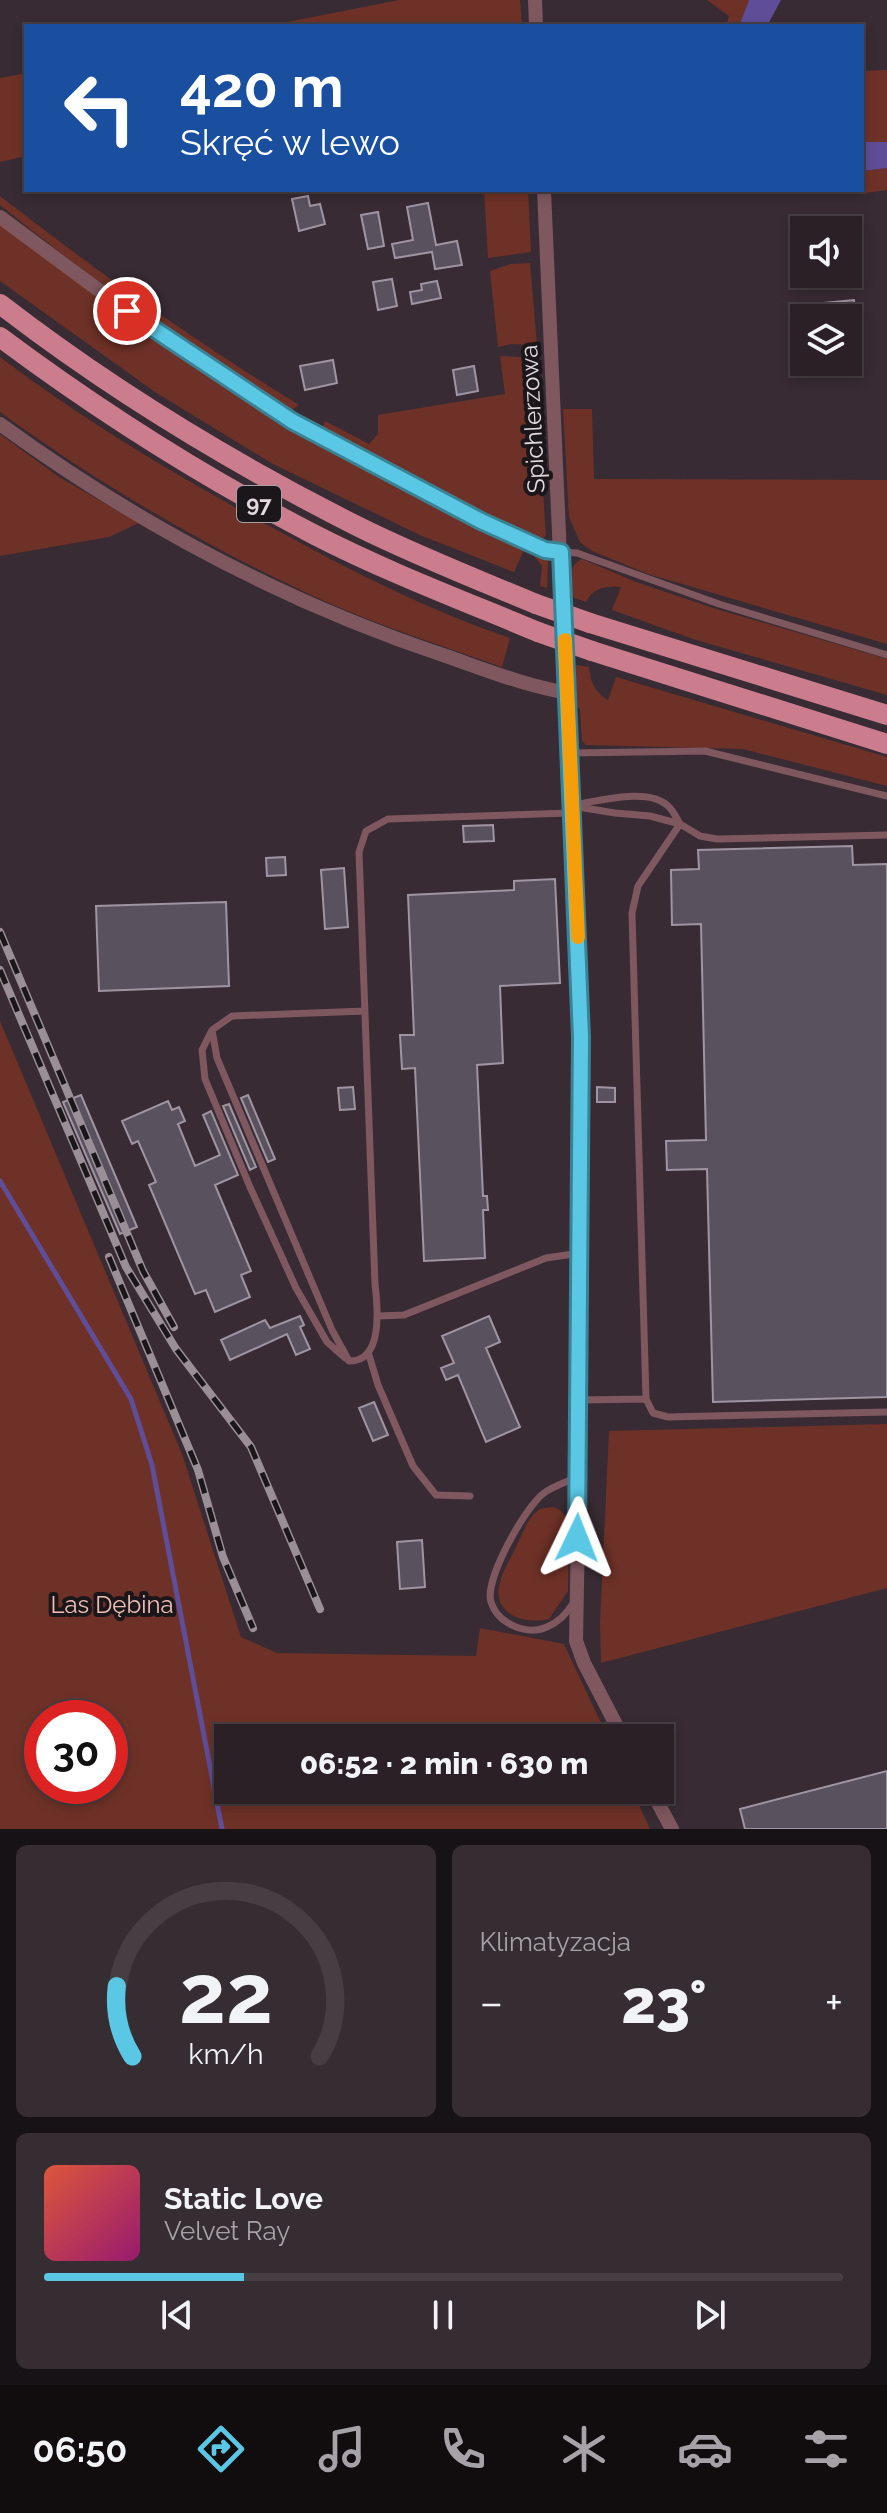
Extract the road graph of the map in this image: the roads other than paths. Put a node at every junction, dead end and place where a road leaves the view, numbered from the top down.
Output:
1 (535, 0) edge
2 (536, 24) edge
3 (544, 192) edge
4 (0, 217) edge
5 (0, 304) edge
6 (0, 337) edge
7 (0, 424) edge
8 (561, 552) junction
9 (887, 655) edge
10 (568, 693) junction
11 (887, 715) edge
12 (887, 744) edge
13 (570, 753) junction
14 (887, 796) edge
15 (573, 809) junction
16 (680, 824) junction
17 (887, 835) edge
18 (365, 1011) junction
19 (212, 1030) junction
20 (580, 1253) junction
21 (379, 1316) junction
22 (369, 1355) junction
23 (349, 1361) junction
24 (646, 1399) junction
25 (580, 1400) junction
26 (887, 1412) edge
27 (579, 1476) junction
28 (470, 1496) dead end
29 (575, 1600) junction
30 (616, 1724) edge
31 (659, 1804) edge
32 (672, 1829) edge

1 - 2 street
3 - 8 street, Spichlerzowa
4 - 8 street
5 - 11 main road, 97, bridge
6 - 12 main road, 97, bridge
7 - 10 street
8 - 9 lane
8 - 10 street, Spichlerzowa
10 - 13 street, Spichlerzowa
13 - 14 lane
13 - 15 street, Spichlerzowa
15 - 16 lane
15 - 16 lane
15 - 18 lane
15 - 20 street, Spichlerzowa
16 - 17 lane
16 - 24 lane
18 - 19 lane
18 - 21 lane
19 - 23 lane
19 - 23 lane
20 - 21 lane
20 - 25 street, Spichlerzowa
21 - 22 lane
22 - 23 lane
22 - 28 lane
24 - 25 lane
24 - 26 lane
25 - 27 street, Spichlerzowa
27 - 29 street, Spichlerzowa
27 - 29 lane
29 - 30 street, Spichlerzowa
31 - 32 street

